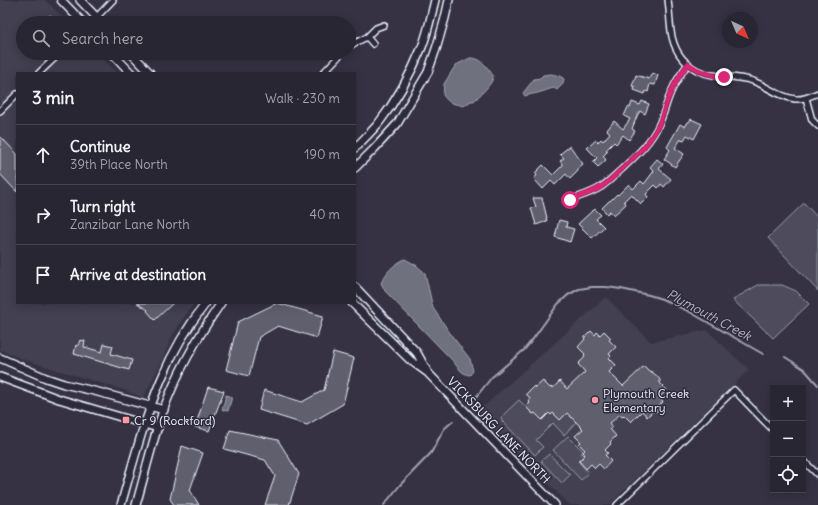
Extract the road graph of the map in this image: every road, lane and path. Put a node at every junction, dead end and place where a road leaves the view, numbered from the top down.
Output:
1 (61, 0) edge
2 (80, 0) edge
3 (113, 0) edge
4 (435, 0) edge
5 (449, 0) edge
6 (668, 0) edge
7 (77, 16) edge
8 (95, 16) edge
9 (97, 16) edge
10 (384, 25) dead end
11 (367, 38) junction
12 (356, 43) edge
13 (373, 44) dead end
14 (53, 60) edge
15 (119, 60) edge
16 (138, 60) edge
17 (335, 60) edge
18 (688, 64) junction
19 (40, 72) edge
20 (131, 72) edge
21 (149, 72) edge
22 (324, 72) edge
23 (818, 93) edge
24 (16, 95) edge
25 (806, 98) junction
26 (0, 111) edge
27 (818, 126) edge
28 (356, 147) edge
29 (356, 167) edge
30 (570, 200) dead end
31 (356, 288) edge
32 (205, 304) edge
33 (220, 304) edge
34 (353, 304) edge
35 (0, 358) edge
36 (428, 373) junction
37 (0, 377) edge
38 (150, 407) junction
39 (164, 410) junction
40 (145, 424) junction
41 (770, 427) edge
42 (158, 428) junction
43 (806, 463) edge
44 (818, 475) edge
45 (556, 504) edge
46 (121, 505) edge
47 (136, 505) edge
48 (617, 505) edge

1 - 7 main road
2 - 8 main road
3 - 9 street
4 - 28 main road
5 - 29 main road
6 - 18 street
10 - 11 street
11 - 12 street
11 - 13 street
14 - 19 street
15 - 20 main road
16 - 21 main road
17 - 22 street
18 - 25 street
18 - 30 street
23 - 25 street
24 - 26 street
25 - 27 street
31 - 36 main road, VICKSBURG LANE NORTH
32 - 38 main road
33 - 39 main road
34 - 36 main road, VICKSBURG LANE NORTH
35 - 38 main road
36 - 45 main road, VICKSBURG LANE NORTH
37 - 40 main road
38 - 39 main road
38 - 40 main road
39 - 42 main road
40 - 42 main road
40 - 46 main road
41 - 48 street
42 - 47 main road
43 - 44 street

